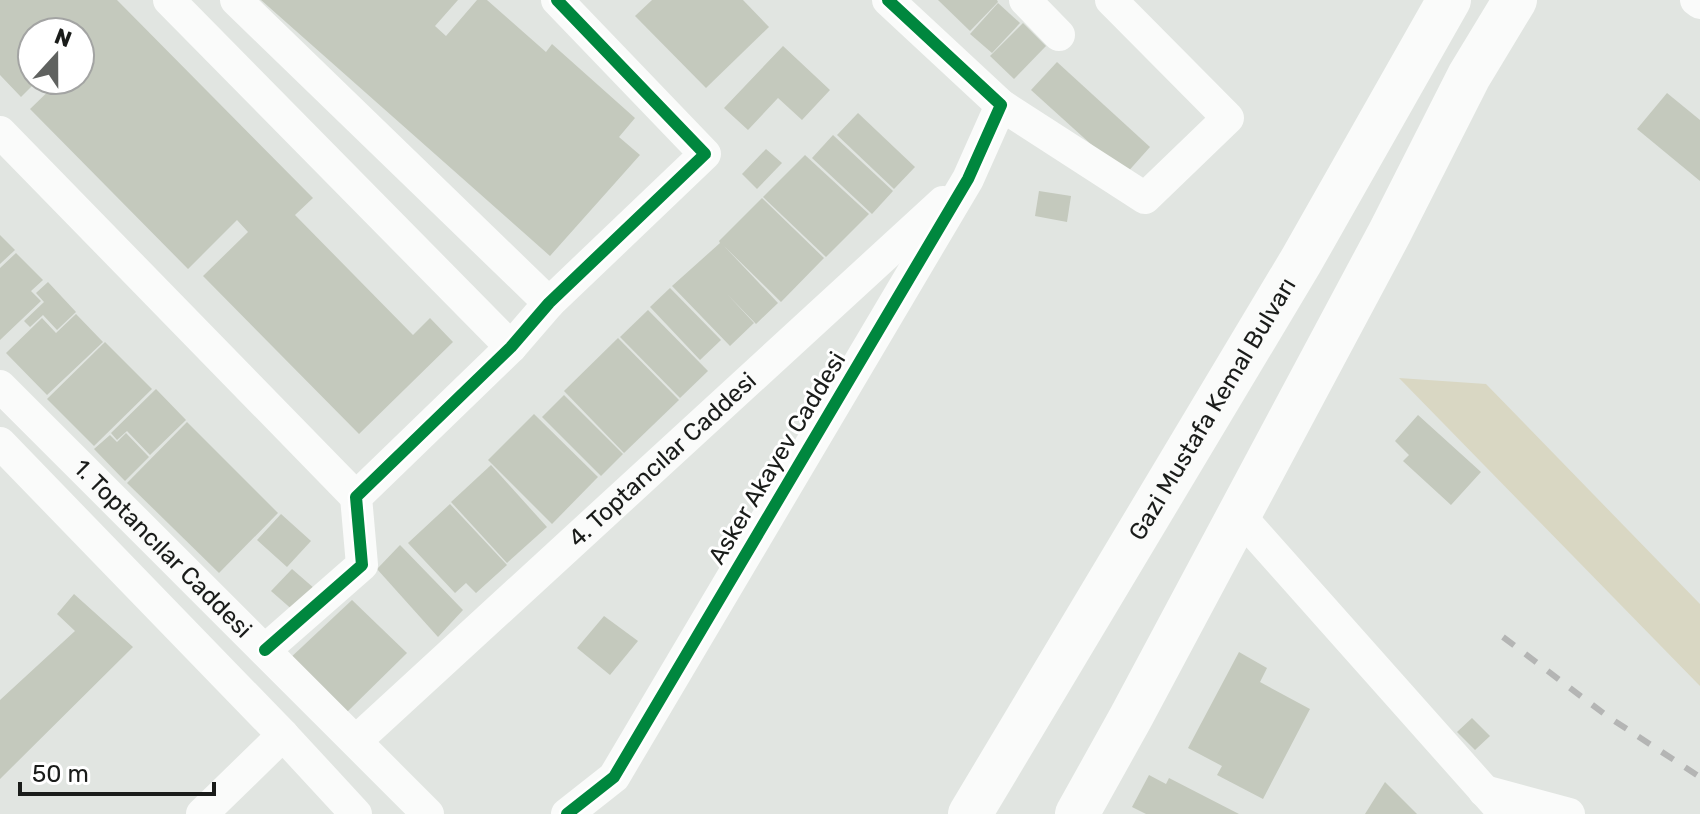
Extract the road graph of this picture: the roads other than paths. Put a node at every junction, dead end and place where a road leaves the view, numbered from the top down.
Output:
1 (169, 0) edge
2 (236, 0) edge
3 (557, 0) edge
4 (888, 0) edge
5 (1025, 0) edge
6 (1111, 0) edge
7 (1515, 0) edge
8 (1440, 15) edge
9 (1059, 35) dead end
10 (1001, 105) junction
11 (0, 132) edge
12 (968, 179) junction
13 (549, 303) junction
14 (511, 347) junction
15 (0, 386) edge
16 (0, 443) edge
17 (356, 497) junction
18 (1239, 515) junction
19 (265, 650) junction
20 (283, 735) junction
21 (356, 741) junction
22 (614, 777) junction
23 (1494, 802) edge
24 (202, 814) edge
25 (356, 814) edge
26 (428, 814) edge
27 (567, 814) edge
28 (595, 814) edge
29 (970, 814) edge
30 (1077, 814) edge
31 (1569, 814) edge

1 - 14 street
2 - 13 street
3 - 13 street
4 - 10 street
5 - 9 street
6 - 10 street
7 - 18 highway
8 - 29 highway, Gazi Mustafa Kemal Bulvarı
10 - 12 street, Asker Akayev Caddesi
11 - 17 street
12 - 21 street, 4. Toptancılar Caddesi
12 - 22 street, Asker Akayev Caddesi
13 - 14 street
14 - 17 street
15 - 19 street, 1. Toptancılar Caddesi
16 - 20 street, 1. Toptancılar Caddesi
17 - 19 street
18 - 23 street
18 - 30 highway
19 - 21 street, 1. Toptancılar Caddesi
20 - 24 street
20 - 25 street, 1. Toptancılar Caddesi
21 - 26 street, 1. Toptancılar Caddesi
22 - 27 street, Asker Akayev Caddesi
22 - 28 street
23 - 31 street

